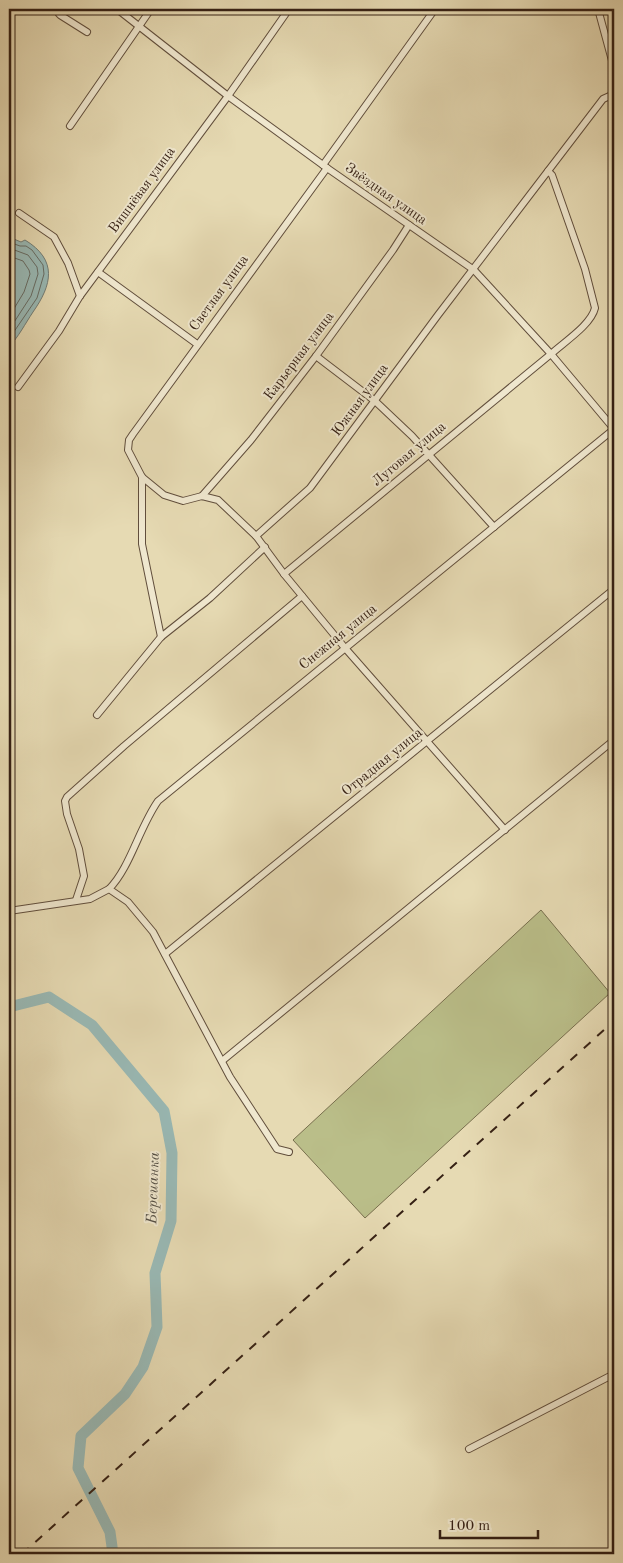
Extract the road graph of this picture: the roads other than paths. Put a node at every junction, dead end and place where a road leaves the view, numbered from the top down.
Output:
1 (62, 9) edge
2 (117, 9) edge
3 (151, 9) edge
4 (289, 9) edge
5 (435, 9) edge
6 (598, 9) edge
7 (139, 25) junction
8 (87, 32) dead end
9 (614, 68) edge
10 (614, 94) edge
11 (228, 96) junction
12 (70, 126) dead end
13 (325, 167) junction
14 (548, 171) junction
15 (19, 212) dead end
16 (410, 225) junction
17 (474, 270) junction
18 (98, 272) junction
19 (80, 296) junction
20 (197, 344) junction
21 (551, 354) junction
22 (316, 356) junction
23 (18, 387) dead end
24 (374, 401) junction
25 (614, 429) edge
26 (428, 455) junction
27 (142, 478) junction
28 (202, 496) junction
29 (494, 527) junction
30 (256, 536) junction
31 (265, 547) junction
32 (284, 574) junction
33 (614, 589) edge
34 (302, 596) junction
35 (161, 637) junction
36 (345, 648) junction
37 (97, 715) dead end
38 (614, 740) edge
39 (428, 741) junction
40 (505, 830) junction
41 (109, 889) junction
42 (76, 900) junction
43 (9, 911) edge
44 (165, 954) junction
45 (222, 1061) junction
46 (289, 1152) dead end
47 (614, 1374) edge
48 (469, 1449) dead end

1 - 8 street
2 - 7 street, Звёздная улица
3 - 7 street
4 - 11 street, Вишнёвая улица
5 - 13 street, Светлая улица
6 - 9 street
7 - 11 street, Звёздная улица
7 - 12 street
10 - 14 street, Южная улица
11 - 13 street, Звёздная улица
11 - 18 street, Вишнёвая улица
13 - 16 street, Звёздная улица
13 - 20 street, Светлая улица
14 - 17 street, Южная улица
14 - 21 street, Луговая улица
15 - 19 street
16 - 17 street, Звёздная улица
16 - 22 street, Карьерная улица
17 - 21 street, Звёздная улица
17 - 24 street, Южная улица
18 - 19 street, Вишнёвая улица
18 - 20 street
19 - 23 street, Вишнёвая улица
20 - 27 street, Светлая улица
21 - 25 street, Звёздная улица
21 - 26 street, Луговая улица
22 - 24 street
22 - 28 street, Карьерная улица
24 - 26 street
24 - 30 street, Южная улица
25 - 29 street, Снежная улица
26 - 29 street
26 - 32 street, Луговая улица
27 - 28 street
27 - 35 street
28 - 30 street
29 - 36 street, Снежная улица
30 - 31 street
31 - 32 street
31 - 35 street
32 - 34 street
33 - 39 street, Отрадная улица
34 - 36 street
34 - 42 street
35 - 37 street
36 - 39 street
36 - 41 street, Снежная улица
38 - 40 street
39 - 40 street
39 - 44 street, Отрадная улица
40 - 45 street
41 - 42 street
41 - 44 street
42 - 43 street
44 - 45 street
45 - 46 street
47 - 48 street

